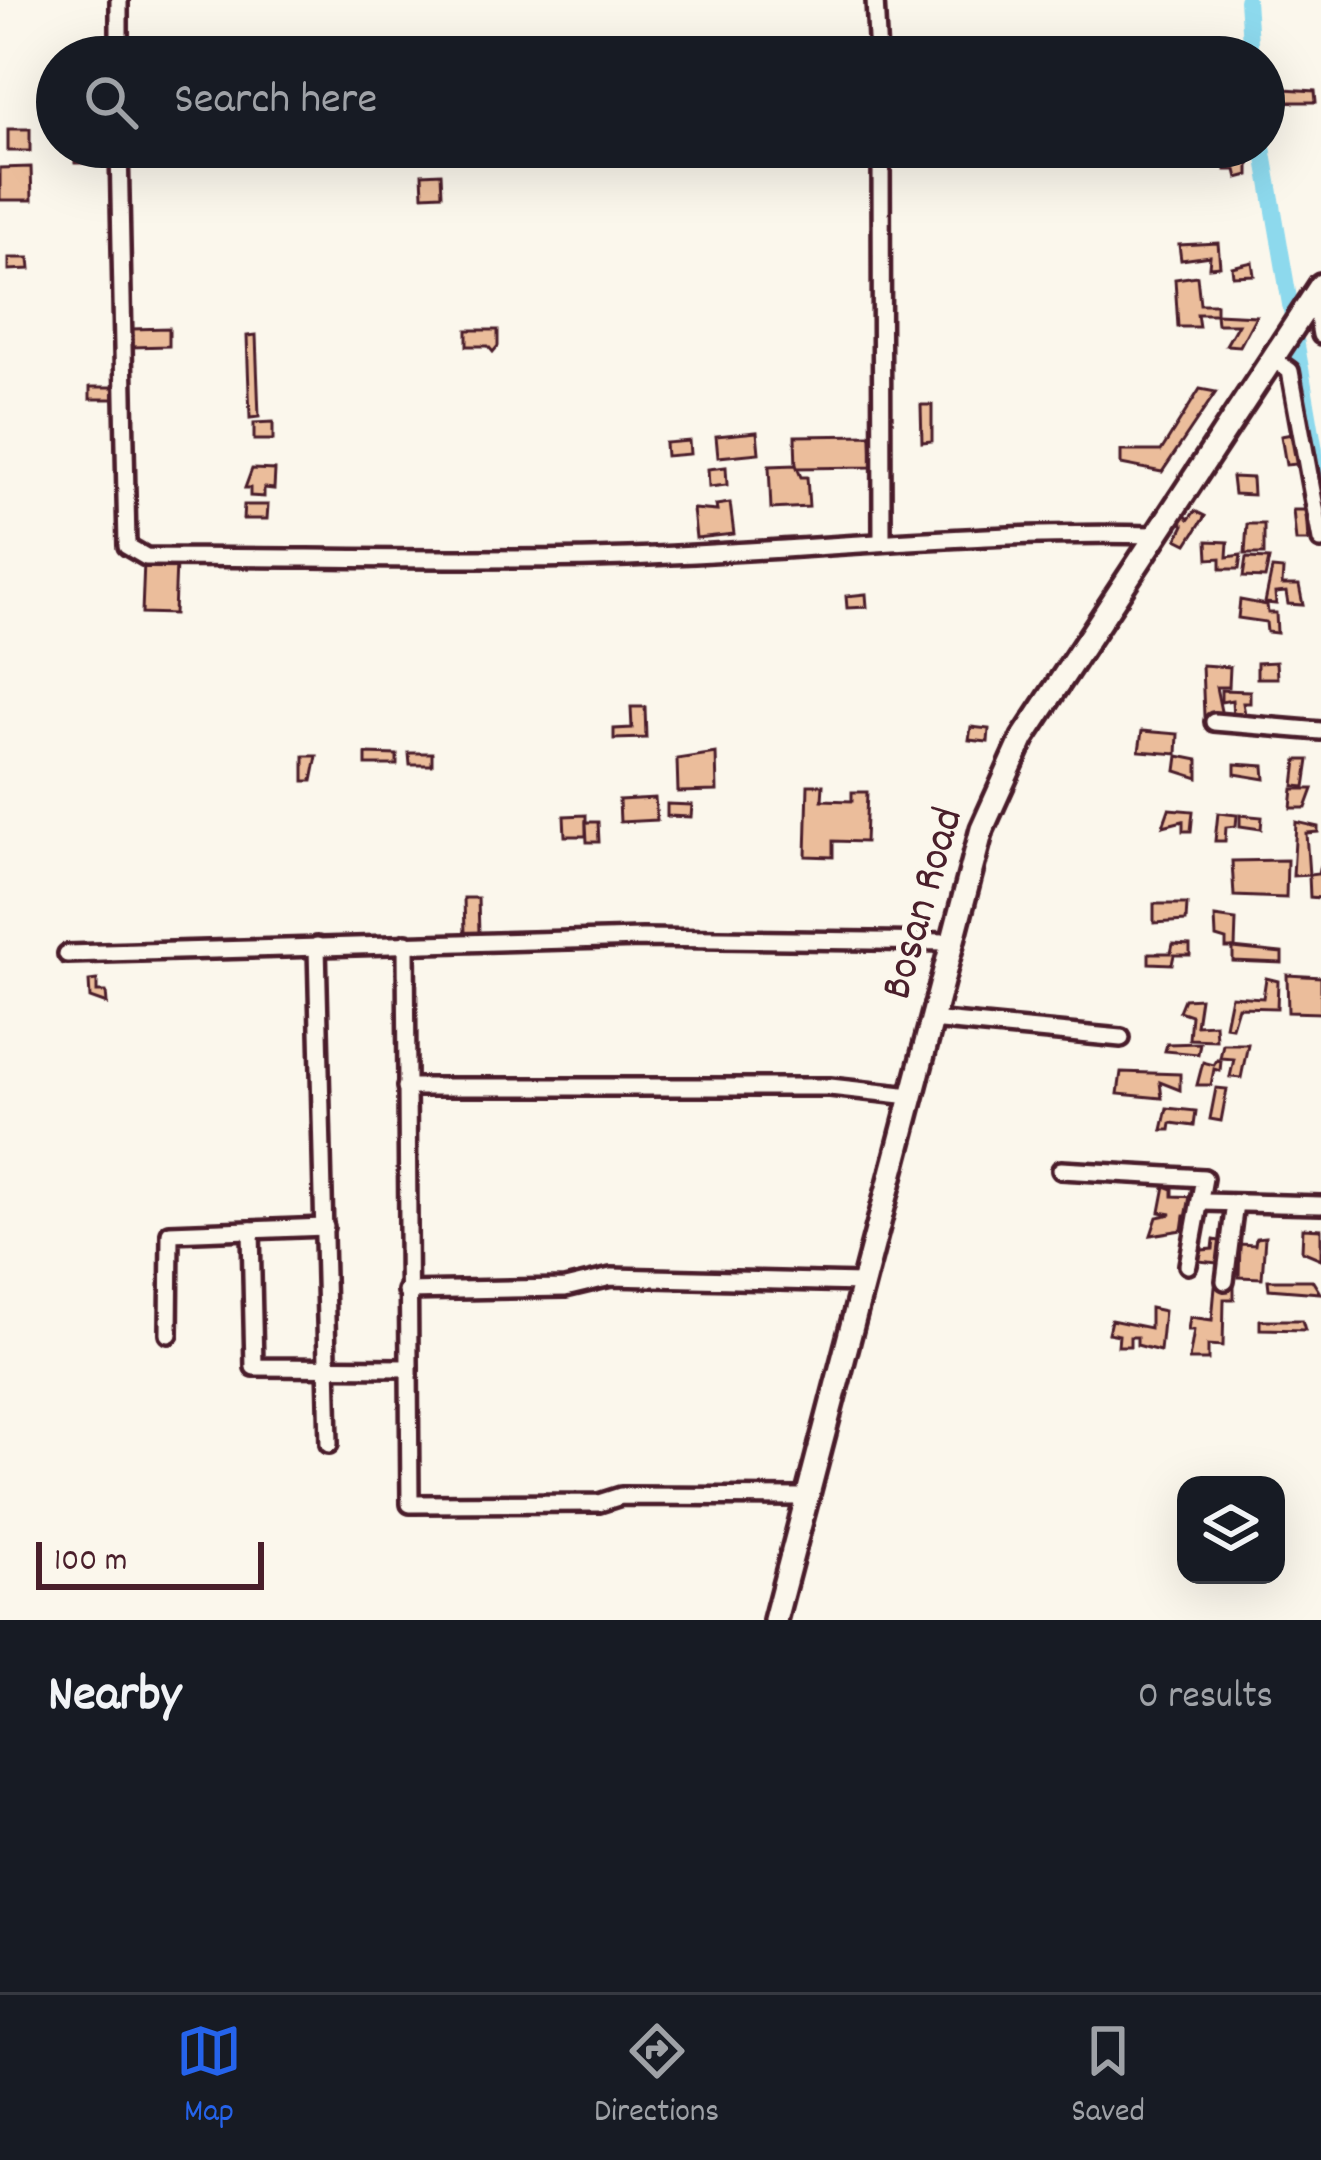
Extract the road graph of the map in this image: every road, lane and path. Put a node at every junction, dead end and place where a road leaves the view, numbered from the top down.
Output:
1 (119, 0) edge
2 (875, 0) edge
3 (119, 36) edge
4 (877, 36) edge
5 (119, 168) edge
6 (881, 168) edge
7 (1313, 296) edge
8 (1321, 335) edge
9 (1275, 353) junction
10 (1154, 535) junction
11 (882, 538) junction
12 (1321, 541) edge
13 (1214, 722) dead end
14 (1321, 730) edge
15 (952, 942) junction
16 (406, 943) junction
17 (317, 946) junction
18 (67, 954) dead end
19 (931, 1020) junction
20 (1121, 1038) dead end
21 (406, 1088) junction
22 (911, 1096) junction
23 (1061, 1170) dead end
24 (1203, 1202) junction
25 (1234, 1203) junction
26 (1321, 1205) edge
27 (325, 1227) junction
28 (250, 1230) junction
29 (1188, 1264) dead end
30 (1225, 1281) dead end
31 (861, 1282) junction
32 (406, 1292) junction
33 (170, 1334) dead end
34 (328, 1368) junction
35 (408, 1368) junction
36 (329, 1444) dead end
37 (806, 1497) junction
38 (775, 1620) edge

1 - 3 street
2 - 4 street
5 - 11 street
6 - 11 street
7 - 8 street
7 - 9 main road, Bosan Road
9 - 10 main road, Bosan Road
9 - 12 street
10 - 11 street
10 - 15 main road, Bosan Road
13 - 14 street
15 - 16 street
15 - 19 main road, Bosan Road
16 - 17 street
16 - 21 street
17 - 18 street
17 - 27 street
19 - 20 street
19 - 22 main road, Bosan Road
21 - 22 street
21 - 32 street
22 - 31 main road, Bosan Road
23 - 24 street
24 - 25 street
24 - 29 street
25 - 26 street
25 - 30 street
27 - 28 street
27 - 34 street
28 - 33 street
28 - 34 street
31 - 32 street
31 - 37 main road, Bosan Road
32 - 35 street
34 - 35 street
34 - 36 street
35 - 37 street
37 - 38 main road, Bosan Road

